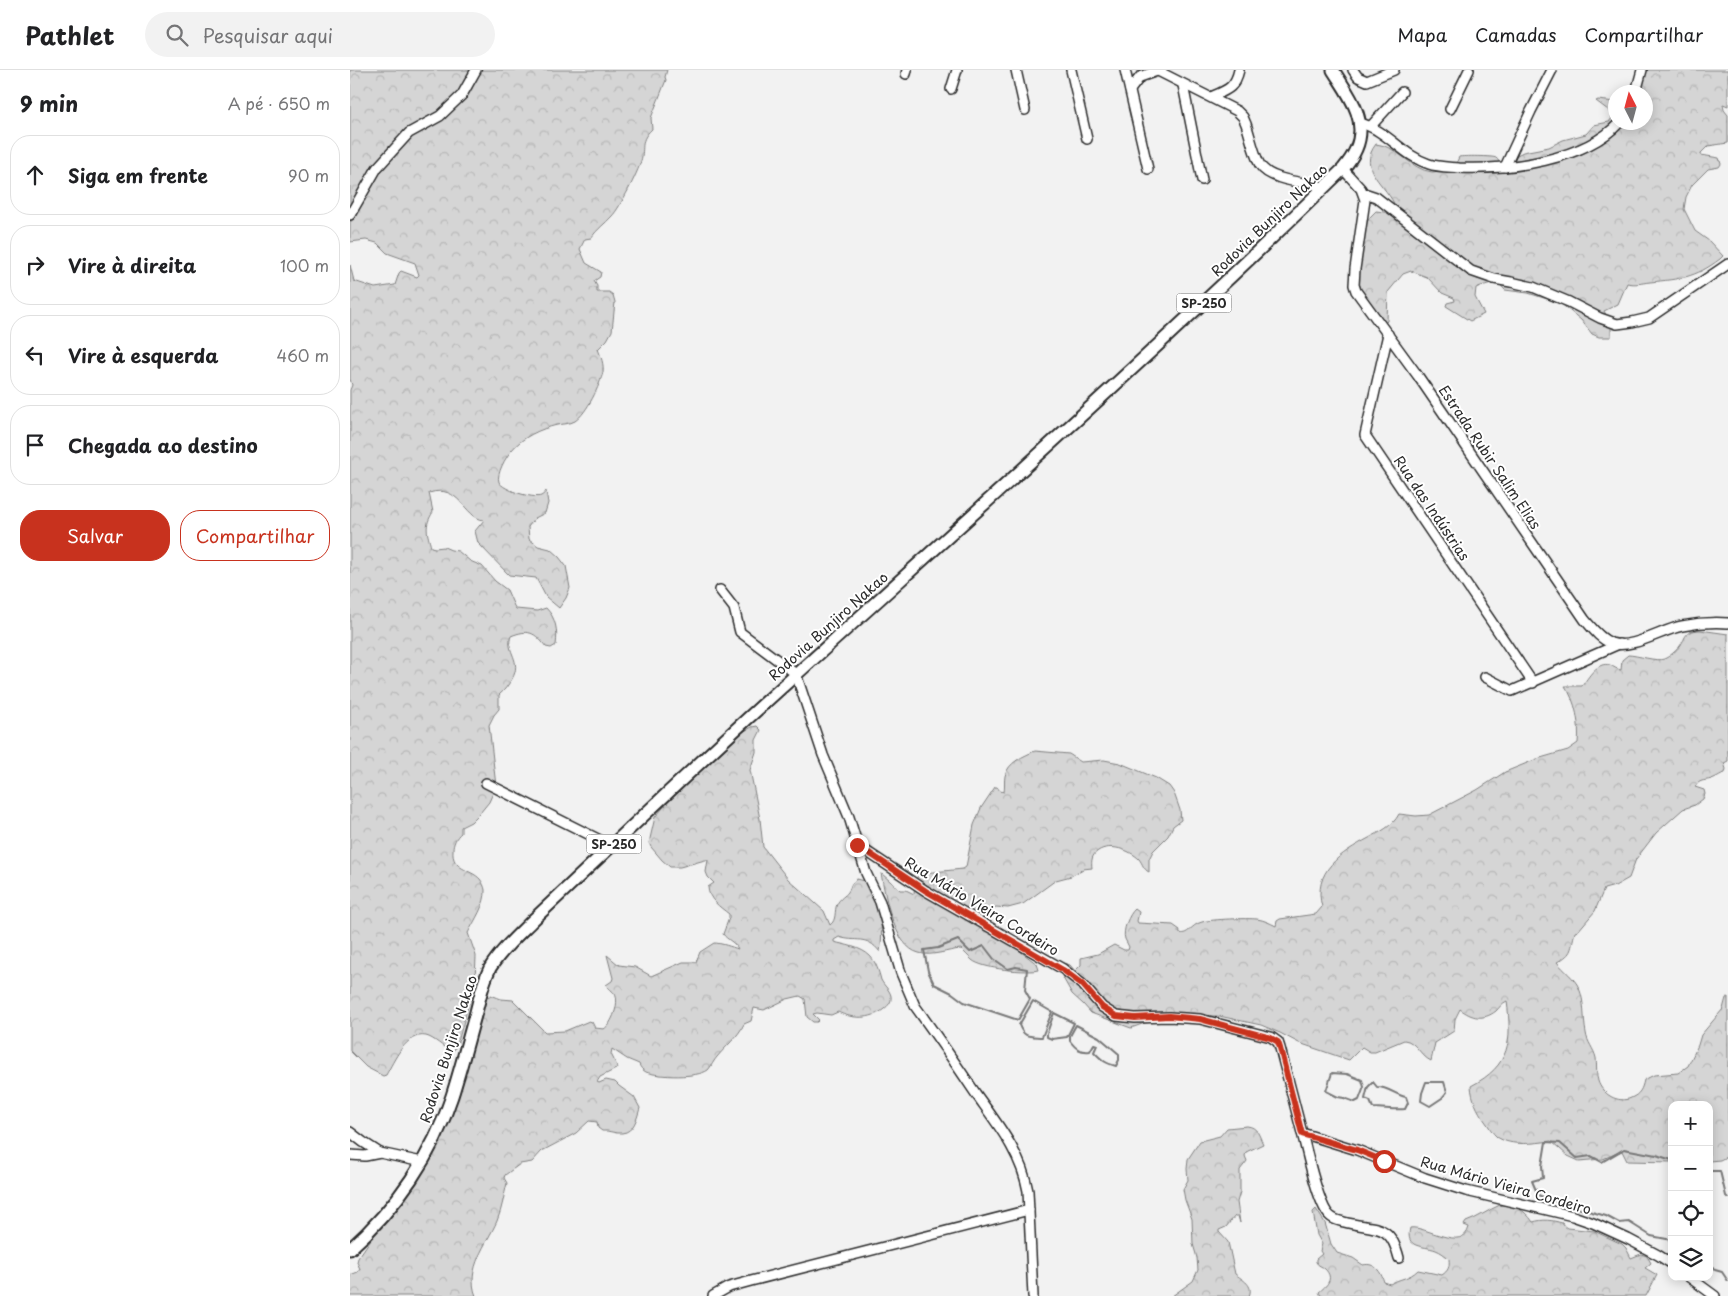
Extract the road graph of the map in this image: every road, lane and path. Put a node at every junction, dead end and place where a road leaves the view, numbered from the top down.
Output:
1 (476, 70) edge
2 (957, 70) edge
3 (1016, 70) edge
4 (1071, 70) edge
5 (1125, 70) edge
6 (1239, 70) edge
7 (1333, 70) edge
8 (1353, 70) edge
9 (1394, 70) edge
10 (1469, 70) edge
11 (1552, 70) edge
12 (1642, 70) edge
13 (1156, 71) edge
14 (1183, 85) junction
15 (1638, 85) edge
16 (951, 89) dead end
17 (1130, 90) junction
18 (1402, 92) dead end
19 (1211, 97) junction
20 (1450, 109) dead end
21 (1025, 110) dead end
22 (1366, 125) junction
23 (1612, 130) edge
24 (1087, 139) dead end
25 (1505, 167) junction
26 (1148, 169) dead end
27 (1343, 169) junction
28 (1202, 180) dead end
29 (1325, 187) junction
30 (1364, 193) junction
31 (350, 215) edge
32 (1728, 264) edge
33 (1388, 334) junction
34 (720, 590) dead end
35 (1728, 623) edge
36 (1619, 644) junction
37 (796, 674) junction
38 (1485, 677) dead end
39 (1533, 683) junction
40 (486, 783) dead end
41 (857, 845) junction
42 (612, 846) junction
43 (350, 1132) edge
44 (1302, 1134) junction
45 (380, 1153) junction
46 (350, 1155) edge
47 (422, 1162) junction
48 (1029, 1210) junction
49 (350, 1249) edge
50 (1399, 1258) dead end
51 (1668, 1261) edge
52 (1694, 1281) edge
53 (713, 1296) edge
54 (1033, 1296) edge
55 (1715, 1296) edge

1 - 31 street
2 - 16 street
3 - 21 street
4 - 24 street
5 - 17 street
6 - 19 street
7 - 22 main road, Rodovia Bunjiro Nakao / SP-250
8 - 9 street
10 - 20 street
11 - 25 street
12 - 15 street
13 - 14 street
13 - 17 street
14 - 19 street
14 - 28 street
17 - 26 street
18 - 22 street
19 - 29 street
22 - 25 street
22 - 27 main road, Rodovia Bunjiro Nakao / SP-250
23 - 25 street
27 - 29 main road, Rodovia Bunjiro Nakao / SP-250
27 - 30 street
29 - 37 main road, Rodovia Bunjiro Nakao / SP-250
30 - 32 street
30 - 33 street, Estrada Rubir Salim Elias
33 - 36 street, Estrada Rubir Salim Elias
33 - 39 street, Rua das Indústrias
34 - 37 street
35 - 36 street
36 - 39 street
37 - 41 street
37 - 42 main road, Rodovia Bunjiro Nakao / SP-250
38 - 39 street
40 - 42 street
41 - 44 street, Rua Mário Vieira Cordeiro
41 - 48 street
42 - 47 main road, Rodovia Bunjiro Nakao / SP-250
43 - 45 street
44 - 50 street
44 - 51 street, Rua Mário Vieira Cordeiro
45 - 46 street
45 - 47 street
47 - 49 main road, Rodovia Bunjiro Nakao / SP-250
48 - 53 street
48 - 54 street
52 - 55 street

